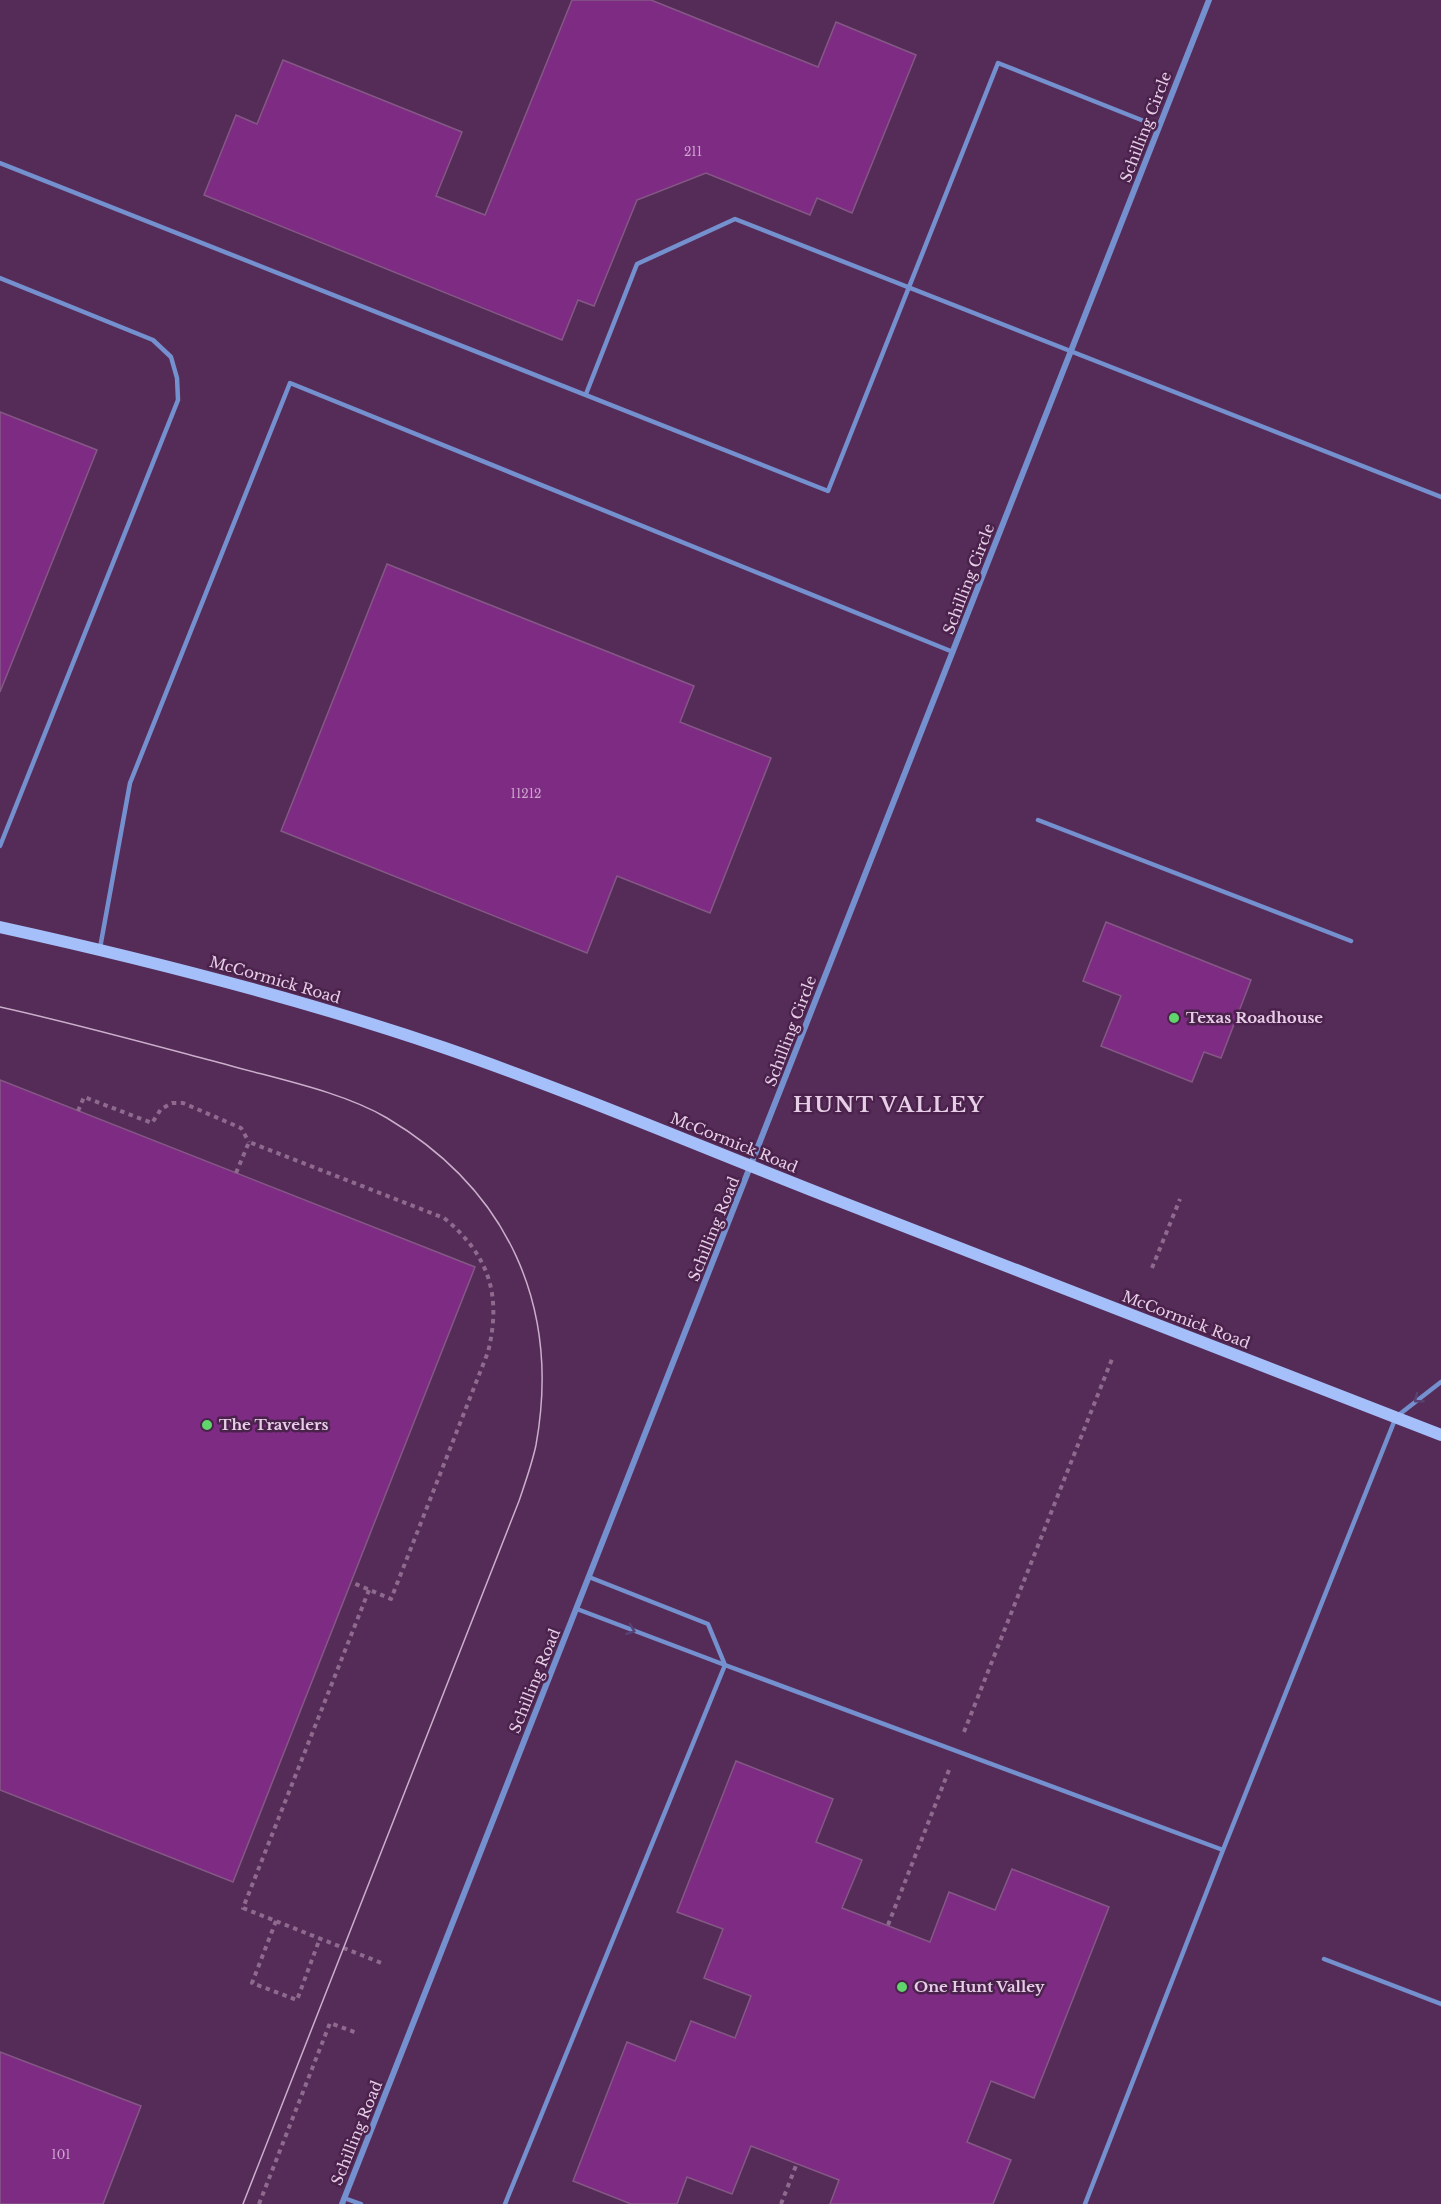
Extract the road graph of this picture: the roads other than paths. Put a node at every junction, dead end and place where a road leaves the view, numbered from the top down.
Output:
1 (1209, 0) edge
2 (1159, 127) junction
3 (0, 163) edge
4 (0, 278) edge
5 (909, 288) junction
6 (1071, 352) junction
7 (586, 394) junction
8 (1441, 497) edge
9 (953, 652) junction
10 (1038, 820) dead end
11 (0, 846) edge
12 (0, 927) edge
13 (1352, 941) dead end
14 (100, 949) junction
15 (751, 1167) junction
16 (1441, 1382) edge
17 (1396, 1417) junction
18 (1441, 1435) edge
19 (589, 1577) junction
20 (577, 1609) junction
21 (725, 1665) junction
22 (1223, 1850) junction
23 (1324, 1959) dead end
24 (1441, 2004) edge
25 (343, 2201) edge
26 (361, 2204) edge
27 (505, 2204) edge
28 (1085, 2204) edge

1 - 2 street, Schilling Circle
2 - 5 lane
2 - 6 street, Schilling Circle
3 - 7 lane
4 - 11 lane
5 - 6 lane
5 - 7 lane
5 - 7 lane
6 - 8 lane
6 - 9 street, Schilling Circle
9 - 14 lane
9 - 15 street, Schilling Circle
10 - 13 lane
12 - 14 main road, McCormick Road
14 - 15 main road, McCormick Road
15 - 17 main road, McCormick Road
15 - 19 street, Schilling Road
16 -> 17 lane
17 - 18 main road, McCormick Road
17 - 22 lane
19 - 20 street, Schilling Road
19 - 21 lane
20 -> 21 lane
20 - 25 street, Schilling Road
21 - 22 lane
21 - 27 lane
22 - 28 lane
23 - 24 lane
25 - 26 lane

